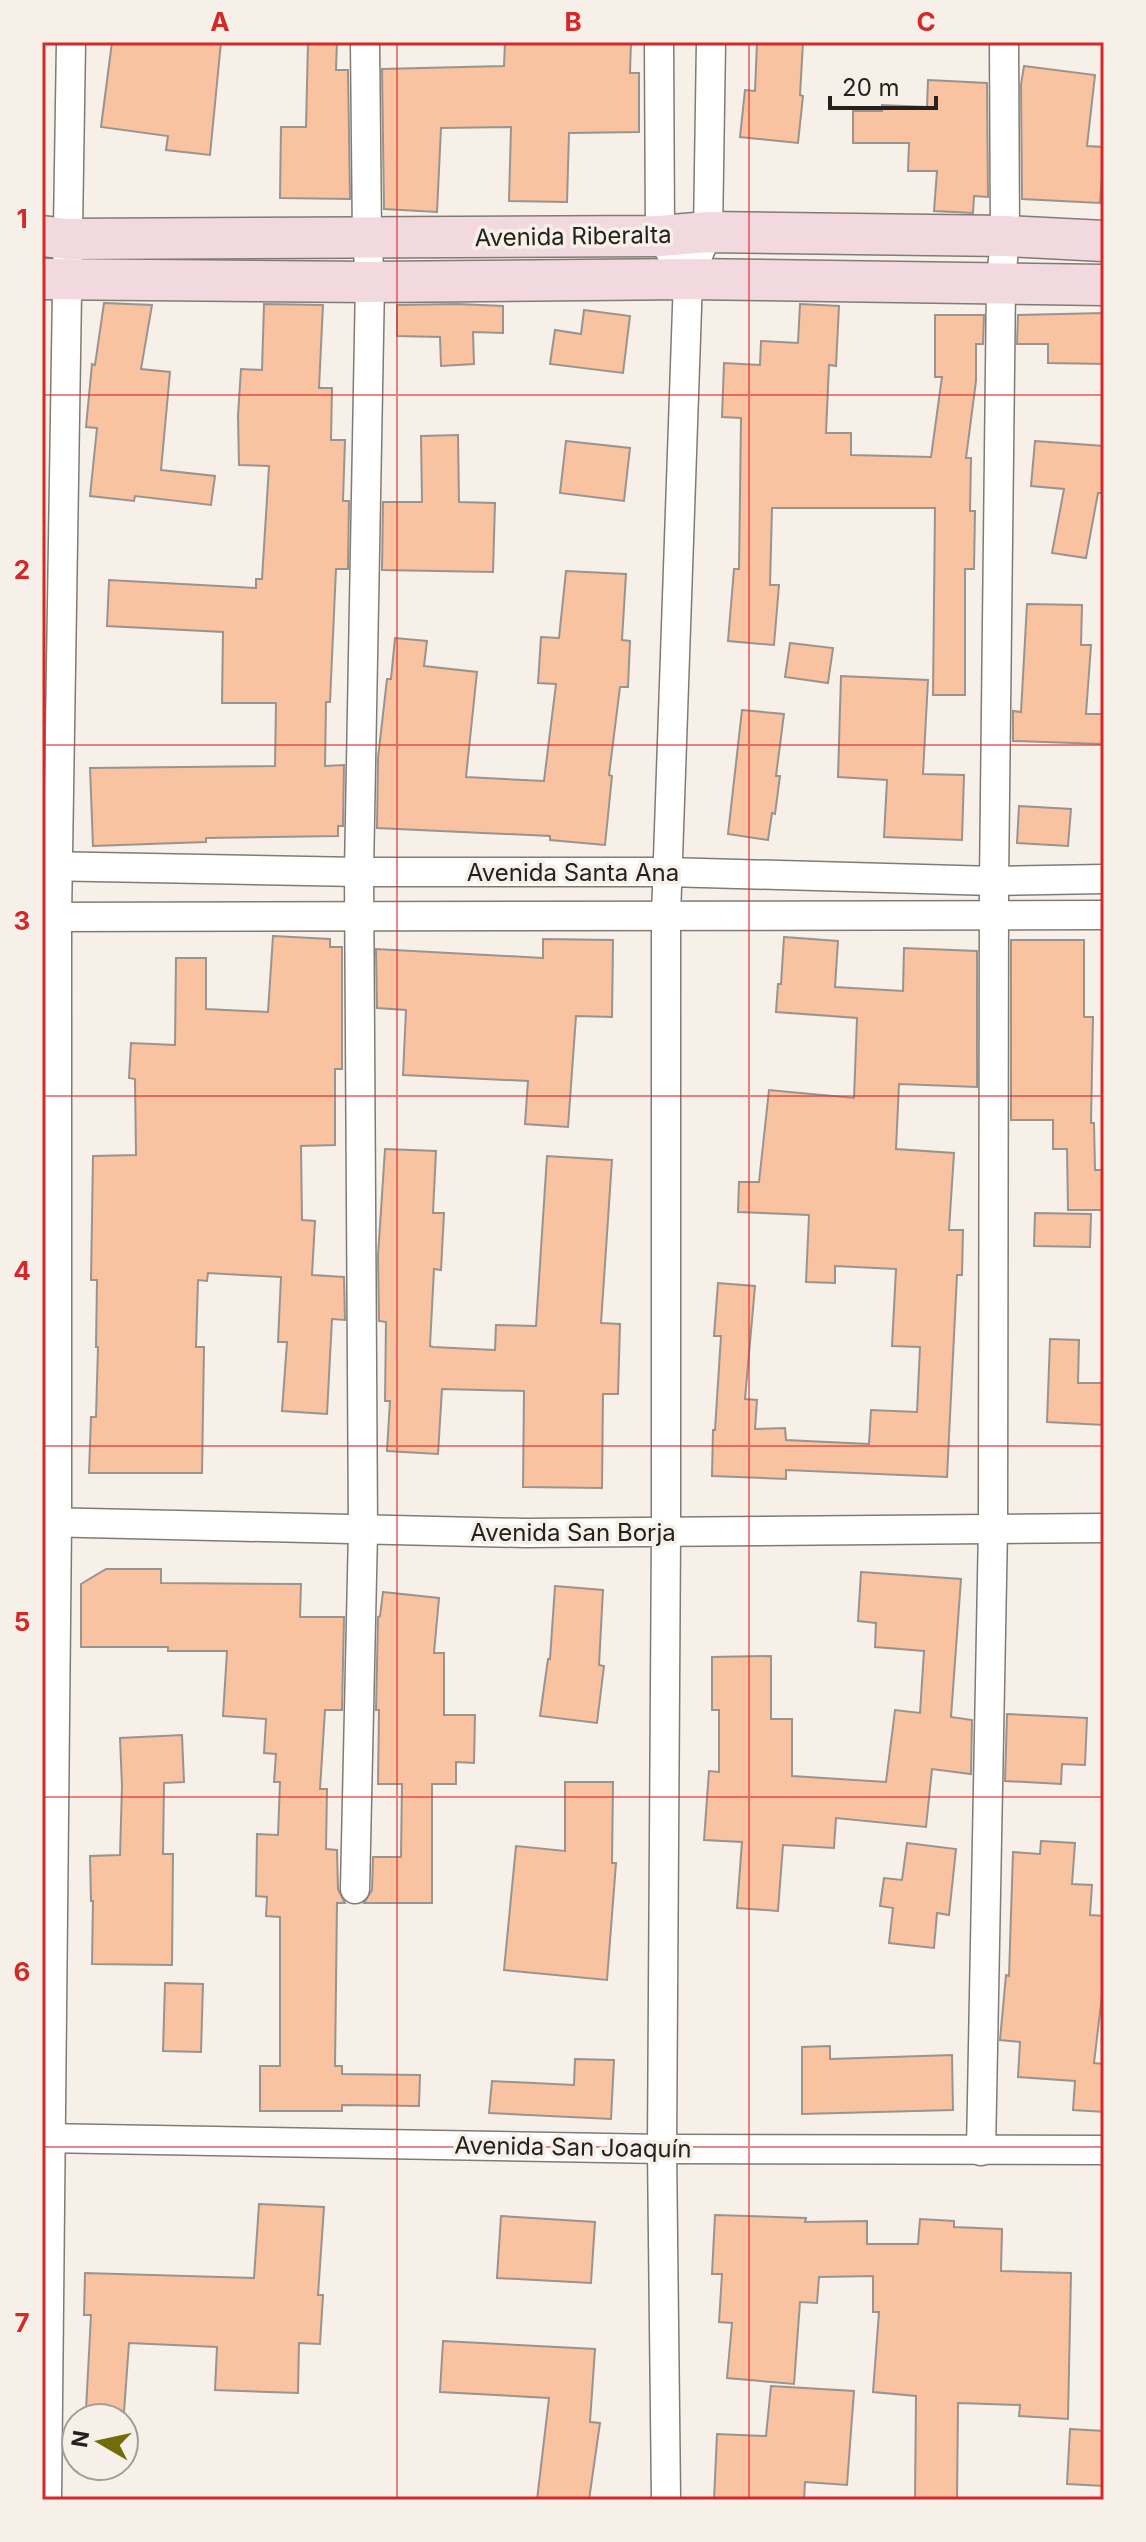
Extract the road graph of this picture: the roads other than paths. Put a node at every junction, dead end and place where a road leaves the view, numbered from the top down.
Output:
1 (71, 42) edge
2 (365, 42) edge
3 (659, 42) edge
4 (711, 42) edge
5 (1004, 42) edge
6 (708, 232) junction
7 (660, 236) junction
8 (1005, 236) junction
9 (367, 237) junction
10 (1104, 241) edge
11 (55, 258) edge
12 (688, 279) junction
13 (370, 282) junction
14 (1001, 283) junction
15 (1104, 285) edge
16 (50, 865) edge
17 (359, 872) junction
18 (667, 872) junction
19 (1104, 879) edge
20 (994, 881) junction
21 (1104, 915) edge
22 (666, 916) junction
23 (994, 916) junction
24 (50, 917) edge
25 (361, 918) junction
26 (49, 1522) edge
27 (993, 1527) junction
28 (1104, 1528) edge
29 (363, 1531) junction
30 (666, 1533) junction
31 (355, 1889) dead end
32 (47, 2137) edge
33 (662, 2149) junction
34 (1104, 2150) edge
35 (981, 2151) junction
36 (47, 2500) edge
37 (666, 2500) edge

1 - 11 street
2 - 9 street
3 - 7 street
4 - 6 street
5 - 8 street
6 - 7 street, Avenida Riberalta
6 - 8 street, Avenida Riberalta
6 - 12 street
7 - 9 street, Avenida Riberalta
7 - 12 street
8 - 10 street, Avenida Riberalta
8 - 14 street
9 - 11 street, Avenida Riberalta
9 - 13 street
11 - 13 street, Avenida Riberalta
11 - 16 street
12 - 13 street, Avenida Riberalta
12 - 14 street, Avenida Riberalta
12 - 18 street
13 - 17 street
14 - 15 street, Avenida Riberalta
14 - 20 street
16 - 17 street, Avenida Santa Ana
16 - 24 street
17 - 18 street, Avenida Santa Ana
17 - 25 street
18 - 20 street, Avenida Santa Ana
18 - 22 street
19 - 20 street, Avenida Santa Ana
20 - 23 street
21 - 23 street, Avenida Santa Ana
22 - 23 street, Avenida Santa Ana
22 - 25 street, Avenida Santa Ana
22 - 30 street
23 - 27 street
24 - 25 street, Avenida Santa Ana
24 - 26 street
25 - 29 street
26 - 29 street, Avenida San Borja
26 - 32 street
27 - 28 street, Avenida San Borja
27 - 30 street, Avenida San Borja
27 - 35 street
29 - 30 street, Avenida San Borja
29 - 31 street
30 - 33 street
32 - 33 street, Avenida San Joaquín
32 - 36 street
33 - 35 street, Avenida San Joaquín
33 - 37 street
34 - 35 street, Avenida San Joaquín

